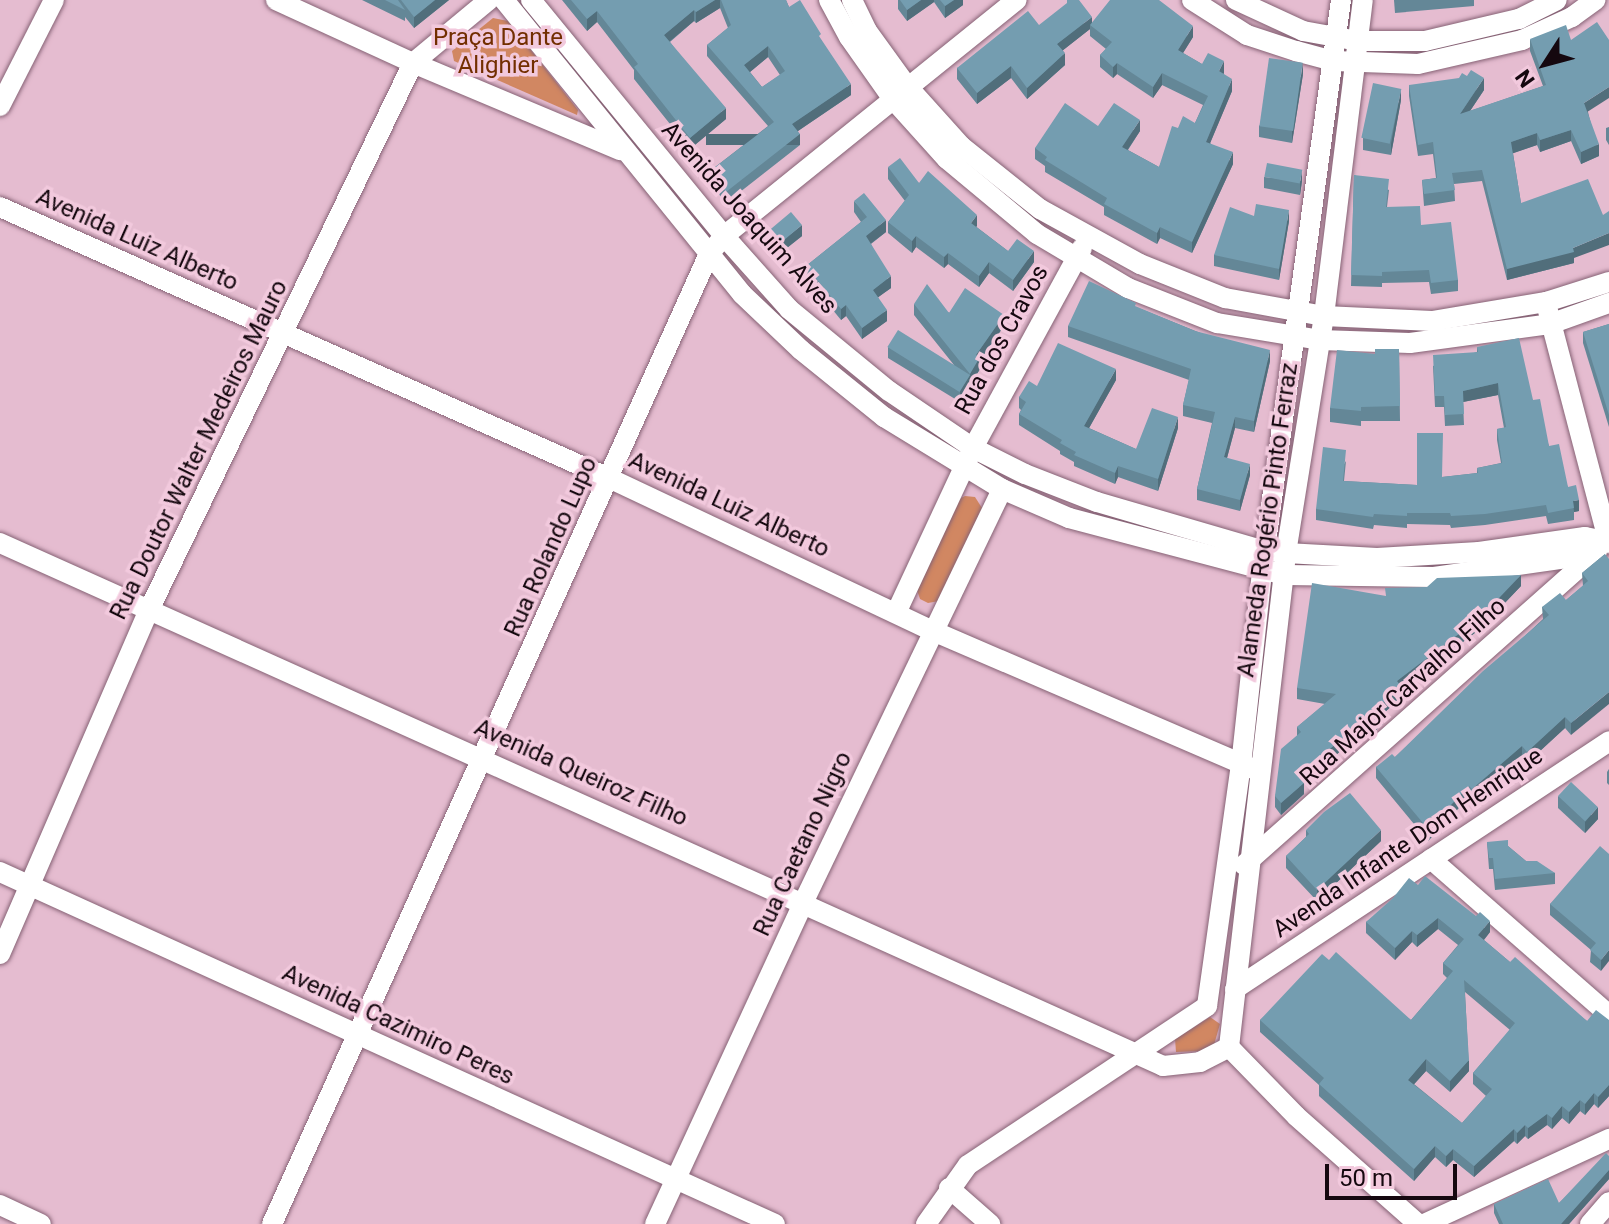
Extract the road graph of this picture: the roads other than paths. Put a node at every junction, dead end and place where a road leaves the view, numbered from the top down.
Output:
1 (54, 0) edge
2 (276, 0) edge
3 (489, 0) edge
4 (504, 0) edge
5 (531, 0) edge
6 (829, 0) edge
7 (852, 0) edge
8 (1017, 0) edge
9 (1192, 0) edge
10 (1236, 0) edge
11 (1341, 0) edge
12 (1363, 0) edge
13 (1557, 0) edge
14 (1595, 0) edge
15 (1337, 37) junction
16 (1358, 41) junction
17 (1334, 61) junction
18 (413, 63) junction
19 (1356, 63) junction
20 (900, 92) junction
21 (0, 106) edge
22 (624, 151) junction
23 (0, 207) edge
24 (724, 236) junction
25 (1088, 238) junction
26 (709, 254) junction
27 (1076, 258) junction
28 (1609, 282) edge
29 (1546, 302) junction
30 (1609, 303) edge
31 (1298, 312) junction
32 (1324, 316) junction
33 (1550, 324) junction
34 (284, 334) junction
35 (1295, 337) junction
36 (1320, 340) junction
37 (973, 448) junction
38 (964, 467) junction
39 (611, 479) junction
40 (1002, 489) junction
41 (0, 543) edge
42 (1605, 545) edge
43 (1265, 551) junction
44 (1286, 553) junction
45 (1511, 567) junction
46 (1262, 571) junction
47 (1285, 575) junction
48 (1545, 600) junction
49 (897, 611) junction
50 (148, 612) junction
51 (933, 631) junction
52 (1609, 741) edge
53 (484, 758) junction
54 (1250, 768) junction
55 (1431, 859) junction
56 (1248, 863) junction
57 (1225, 869) junction
58 (0, 872) edge
59 (30, 885) junction
60 (804, 901) junction
61 (0, 954) edge
62 (1235, 989) junction
63 (1207, 1006) junction
64 (1609, 1015) edge
65 (1232, 1016) junction
66 (357, 1035) junction
67 (1229, 1047) junction
68 (1138, 1054) junction
69 (1609, 1139) edge
70 (674, 1180) junction
71 (949, 1188) junction
72 (1609, 1202) edge
73 (0, 1205) edge
74 (41, 1224) edge
75 (272, 1224) edge
76 (655, 1224) edge
77 (775, 1224) edge
78 (926, 1224) edge
79 (990, 1224) edge
80 (1421, 1224) edge
81 (1590, 1224) edge

1 - 21 street
2 - 18 street
3 - 18 street, Rua Doutor Walter Medeiros Mauro
4 - 22 street, Avenida Joaquim Alves
5 - 24 street, Avenida Joaquim Alves
6 - 20 street
7 - 20 street
8 - 20 street, Rua Rolando Lupo
9 - 17 street
10 - 15 street
11 - 15 street, Alameda Rogério Pinto Ferraz
12 - 16 street, Alameda Rogério Pinto Ferraz
13 - 16 street
14 - 19 street
15 - 16 street
15 - 17 street, Alameda Rogério Pinto Ferraz
16 - 19 street, Alameda Rogério Pinto Ferraz
17 - 19 street
17 - 31 street, Alameda Rogério Pinto Ferraz
18 - 22 street
18 - 34 street, Rua Doutor Walter Medeiros Mauro
19 - 32 street, Alameda Rogério Pinto Ferraz
20 - 24 street, Rua Rolando Lupo
20 - 25 street
20 - 27 street
22 - 26 street, Avenida Joaquim Alves
23 - 34 street, Avenida Luiz Alberto
24 - 26 street, Rua Rolando Lupo
24 - 37 street, Avenida Joaquim Alves
25 - 27 street, Rua dos Cravos
25 - 31 street
26 - 38 street, Avenida Joaquim Alves
26 - 39 street, Rua Rolando Lupo
27 - 35 street
27 - 37 street, Rua dos Cravos
28 - 29 street
29 - 32 street
29 - 33 street
30 - 33 street
31 - 32 street
31 - 35 street, Alameda Rogério Pinto Ferraz
32 - 36 street, Alameda Rogério Pinto Ferraz
33 - 36 street
33 - 42 street
34 - 39 street, Avenida Luiz Alberto
34 - 50 street, Rua Doutor Walter Medeiros Mauro
35 - 36 street
35 - 43 street, Alameda Rogério Pinto Ferraz
36 - 44 street, Alameda Rogério Pinto Ferraz
37 - 38 street, Rua dos Cravos
37 - 43 street, Avenida Joaquim Alves
38 - 40 street, Avenida Joaquim Alves
38 - 49 street
39 - 49 street, Avenida Luiz Alberto
39 - 53 street, Rua Rolando Lupo
40 - 46 street, Avenida Joaquim Alves
40 - 51 street, Rua Caetano Nigro
41 - 50 street, Avenida Queiroz Filho
42 - 44 street, Avenida Joaquim Alves
42 - 45 street, Avenida Joaquim Alves
42 - 48 street, Rua Major Carvalho Filho
43 - 44 street, Avenida Joaquim Alves
43 - 46 street, Alameda Rogério Pinto Ferraz
44 - 47 street, Alameda Rogério Pinto Ferraz
45 - 47 street, Avenida Joaquim Alves
45 - 48 street
46 - 47 street, Avenida Joaquim Alves
46 - 54 street, Alameda Rogério Pinto Ferraz
47 - 54 street, Alameda Rogério Pinto Ferraz
48 - 56 street, Rua Major Carvalho Filho
49 - 51 street, Avenida Luiz Alberto
50 - 53 street, Avenida Queiroz Filho
50 - 59 street, Rua Doutor Walter Medeiros Mauro
51 - 54 street, Avenida Luiz Alberto
51 - 60 street, Rua Caetano Nigro
52 - 55 street, Avenda Infante Dom Henrique
53 - 60 street, Avenida Queiroz Filho
53 - 66 street, Rua Rolando Lupo
54 - 56 street, Alameda Rogério Pinto Ferraz
54 - 57 street, Alameda Rogério Pinto Ferraz
55 - 62 street, Avenda Infante Dom Henrique
55 - 64 street
56 - 57 street, Rua Major Carvalho Filho
56 - 62 street, Alameda Rogério Pinto Ferraz
57 - 63 street, Alameda Rogério Pinto Ferraz
58 - 59 street, Avenida Cazimiro Peres
59 - 61 street, Rua Doutor Walter Medeiros Mauro
59 - 66 street, Avenida Cazimiro Peres
60 - 68 street, Avenida Queiroz Filho
60 - 70 street, Rua Caetano Nigro
62 - 65 street, Alameda Rogério Pinto Ferraz
63 - 65 street
63 - 68 street
65 - 67 street, Alameda Rogério Pinto Ferraz
66 - 70 street, Avenida Cazimiro Peres
66 - 75 street, Rua Rolando Lupo
67 - 68 street, Avenida Queiroz Filho
67 - 80 street
68 - 71 street
69 - 80 street
70 - 76 street, Rua Caetano Nigro
70 - 77 street, Avenida Cazimiro Peres
71 - 78 street
71 - 79 street
72 - 81 street
73 - 74 street

